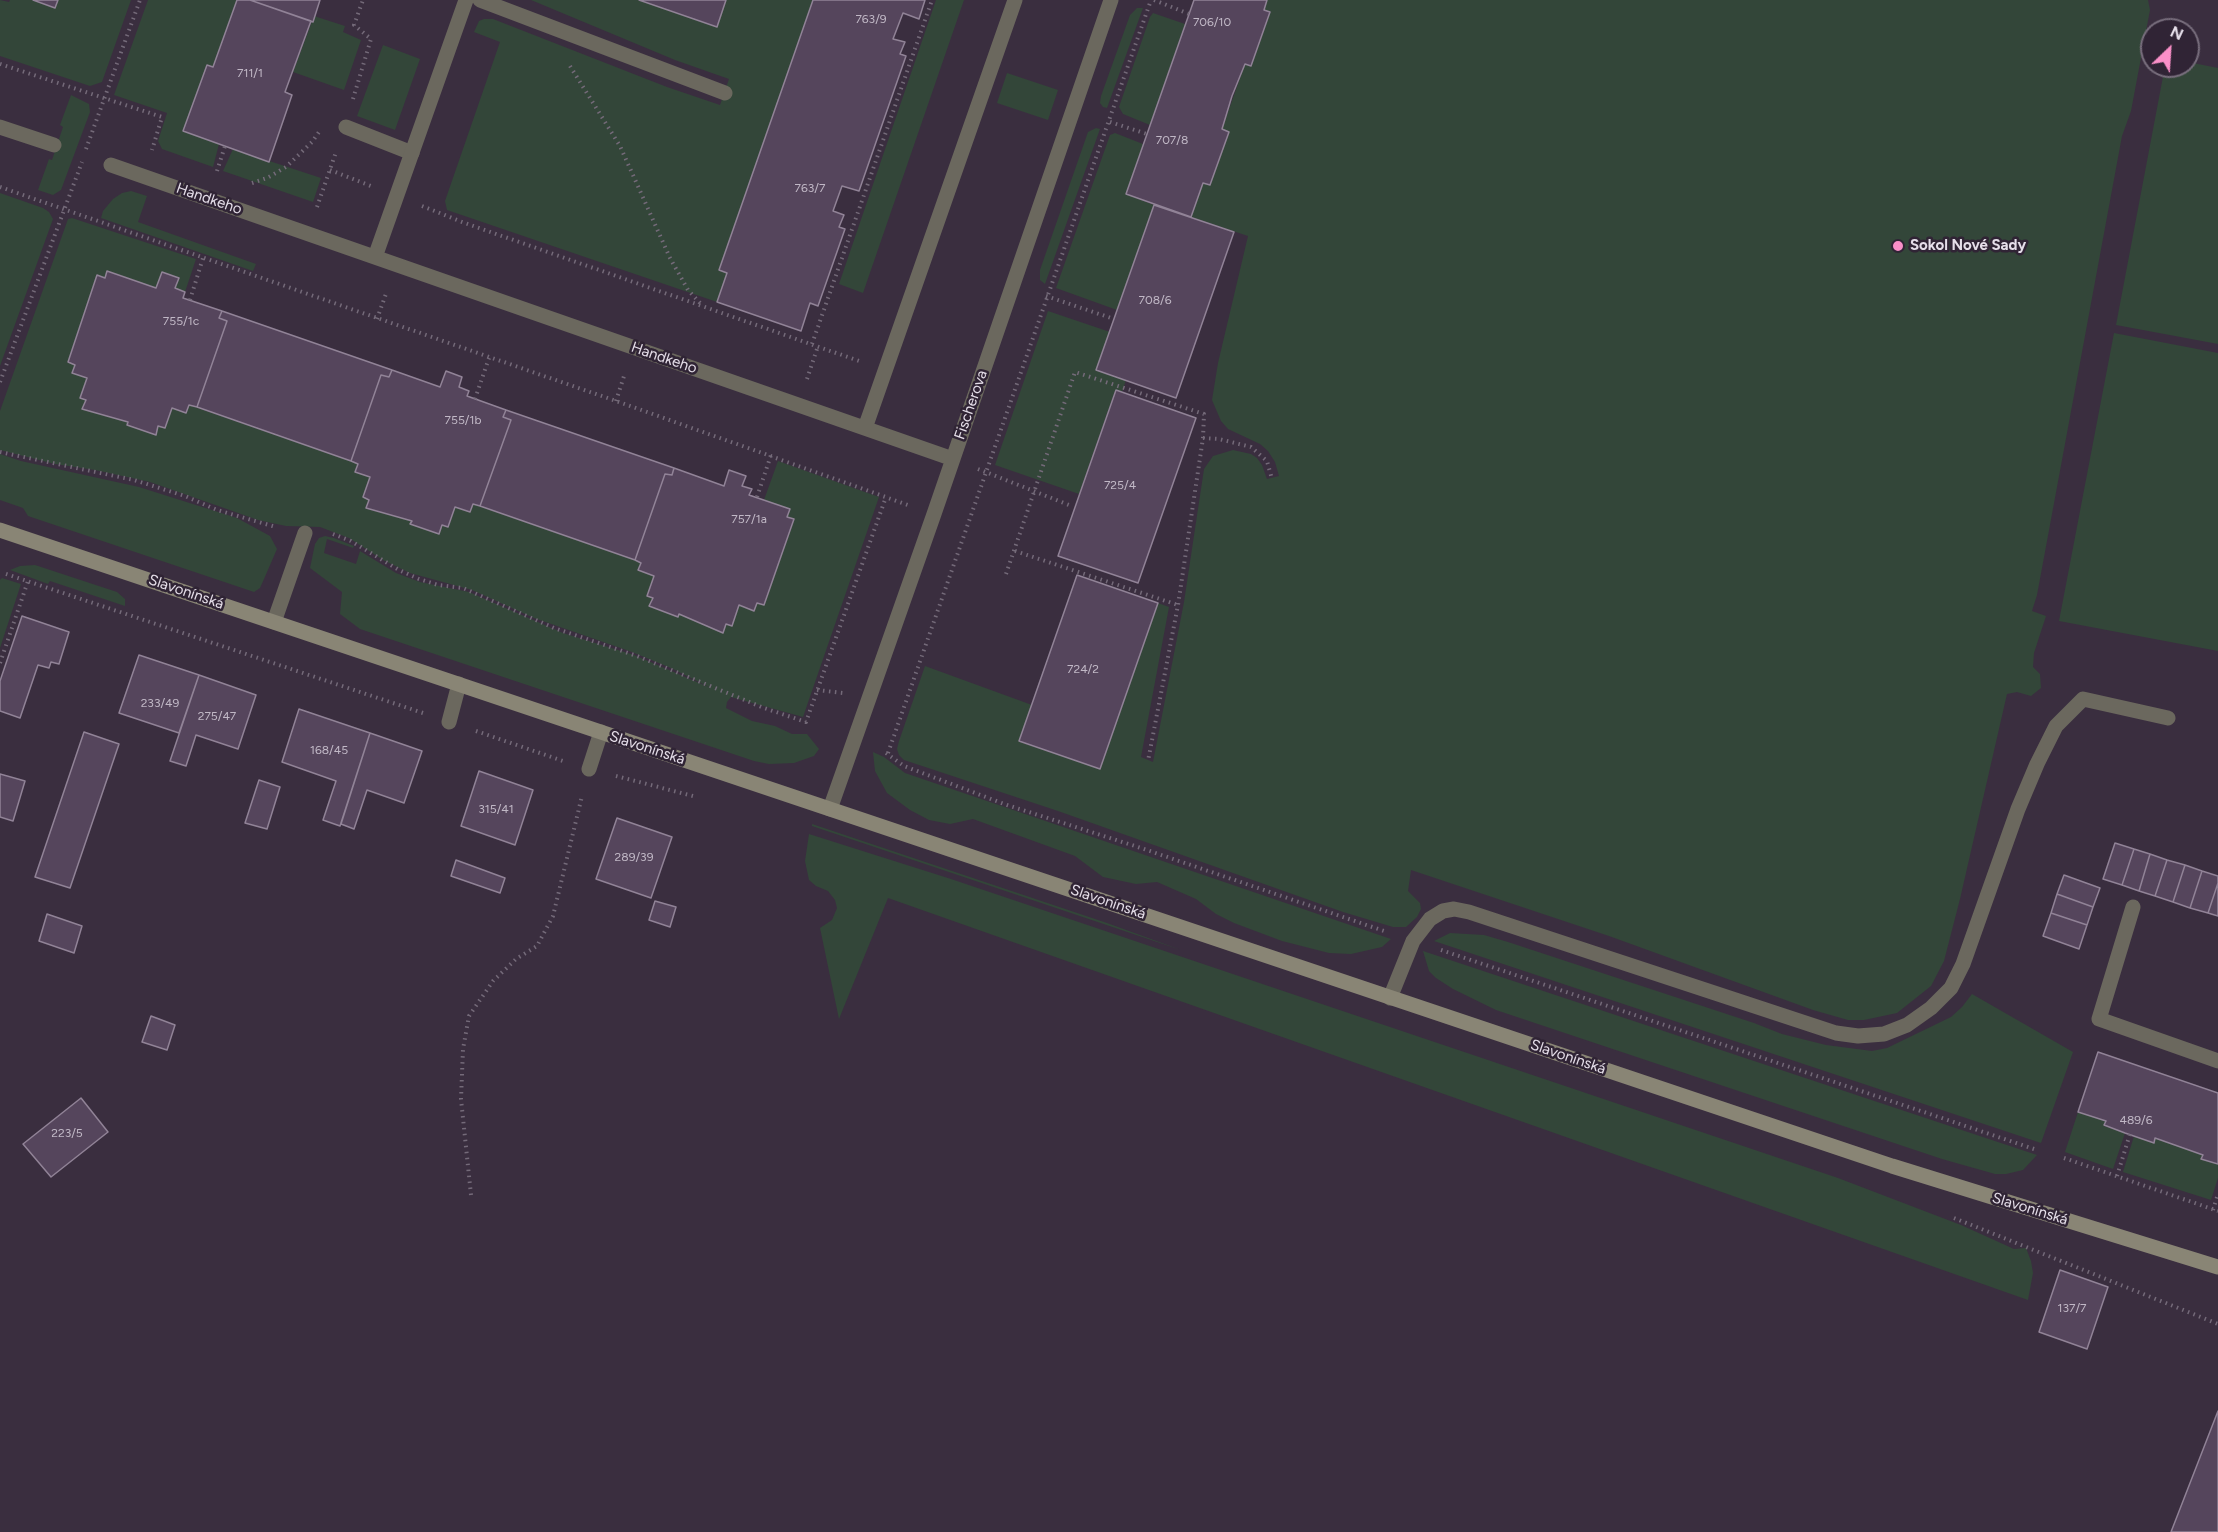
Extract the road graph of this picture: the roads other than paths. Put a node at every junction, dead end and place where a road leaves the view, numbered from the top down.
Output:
1 (466, 0) edge
2 (480, 0) edge
3 (1015, 0) edge
4 (1111, 0) edge
5 (725, 93) dead end
6 (0, 127) edge
7 (346, 127) road end
8 (54, 146) dead end
9 (412, 153) junction
10 (111, 165) dead end
11 (375, 257) junction
12 (865, 428) junction
13 (953, 459) junction
14 (0, 530) edge
15 (305, 533) road end
16 (274, 622) junction
17 (459, 684) junction
18 (2168, 718) dead end
19 (449, 722) road end
20 (601, 732) junction
21 (589, 769) road end
22 (830, 809) junction
23 (2133, 907) dead end
24 (1390, 998) junction
25 (2218, 1061) edge
26 (2218, 1267) edge

1 - 9 street
2 - 5 street
3 - 12 street
4 - 13 street, Fischerova
6 - 8 street
7 - 9 street
9 - 11 street
10 - 11 street, Handkeho
11 - 12 street, Handkeho
12 - 13 street, Handkeho
13 - 22 street, Fischerova
14 - 16 main road, Slavonínská
15 - 16 street
16 - 17 main road, Slavonínská
17 - 19 street
17 - 20 main road, Slavonínská
18 - 24 street
20 - 21 street
20 - 22 main road, Slavonínská
22 - 24 main road, Slavonínská
23 - 25 street
24 - 26 main road, Slavonínská

